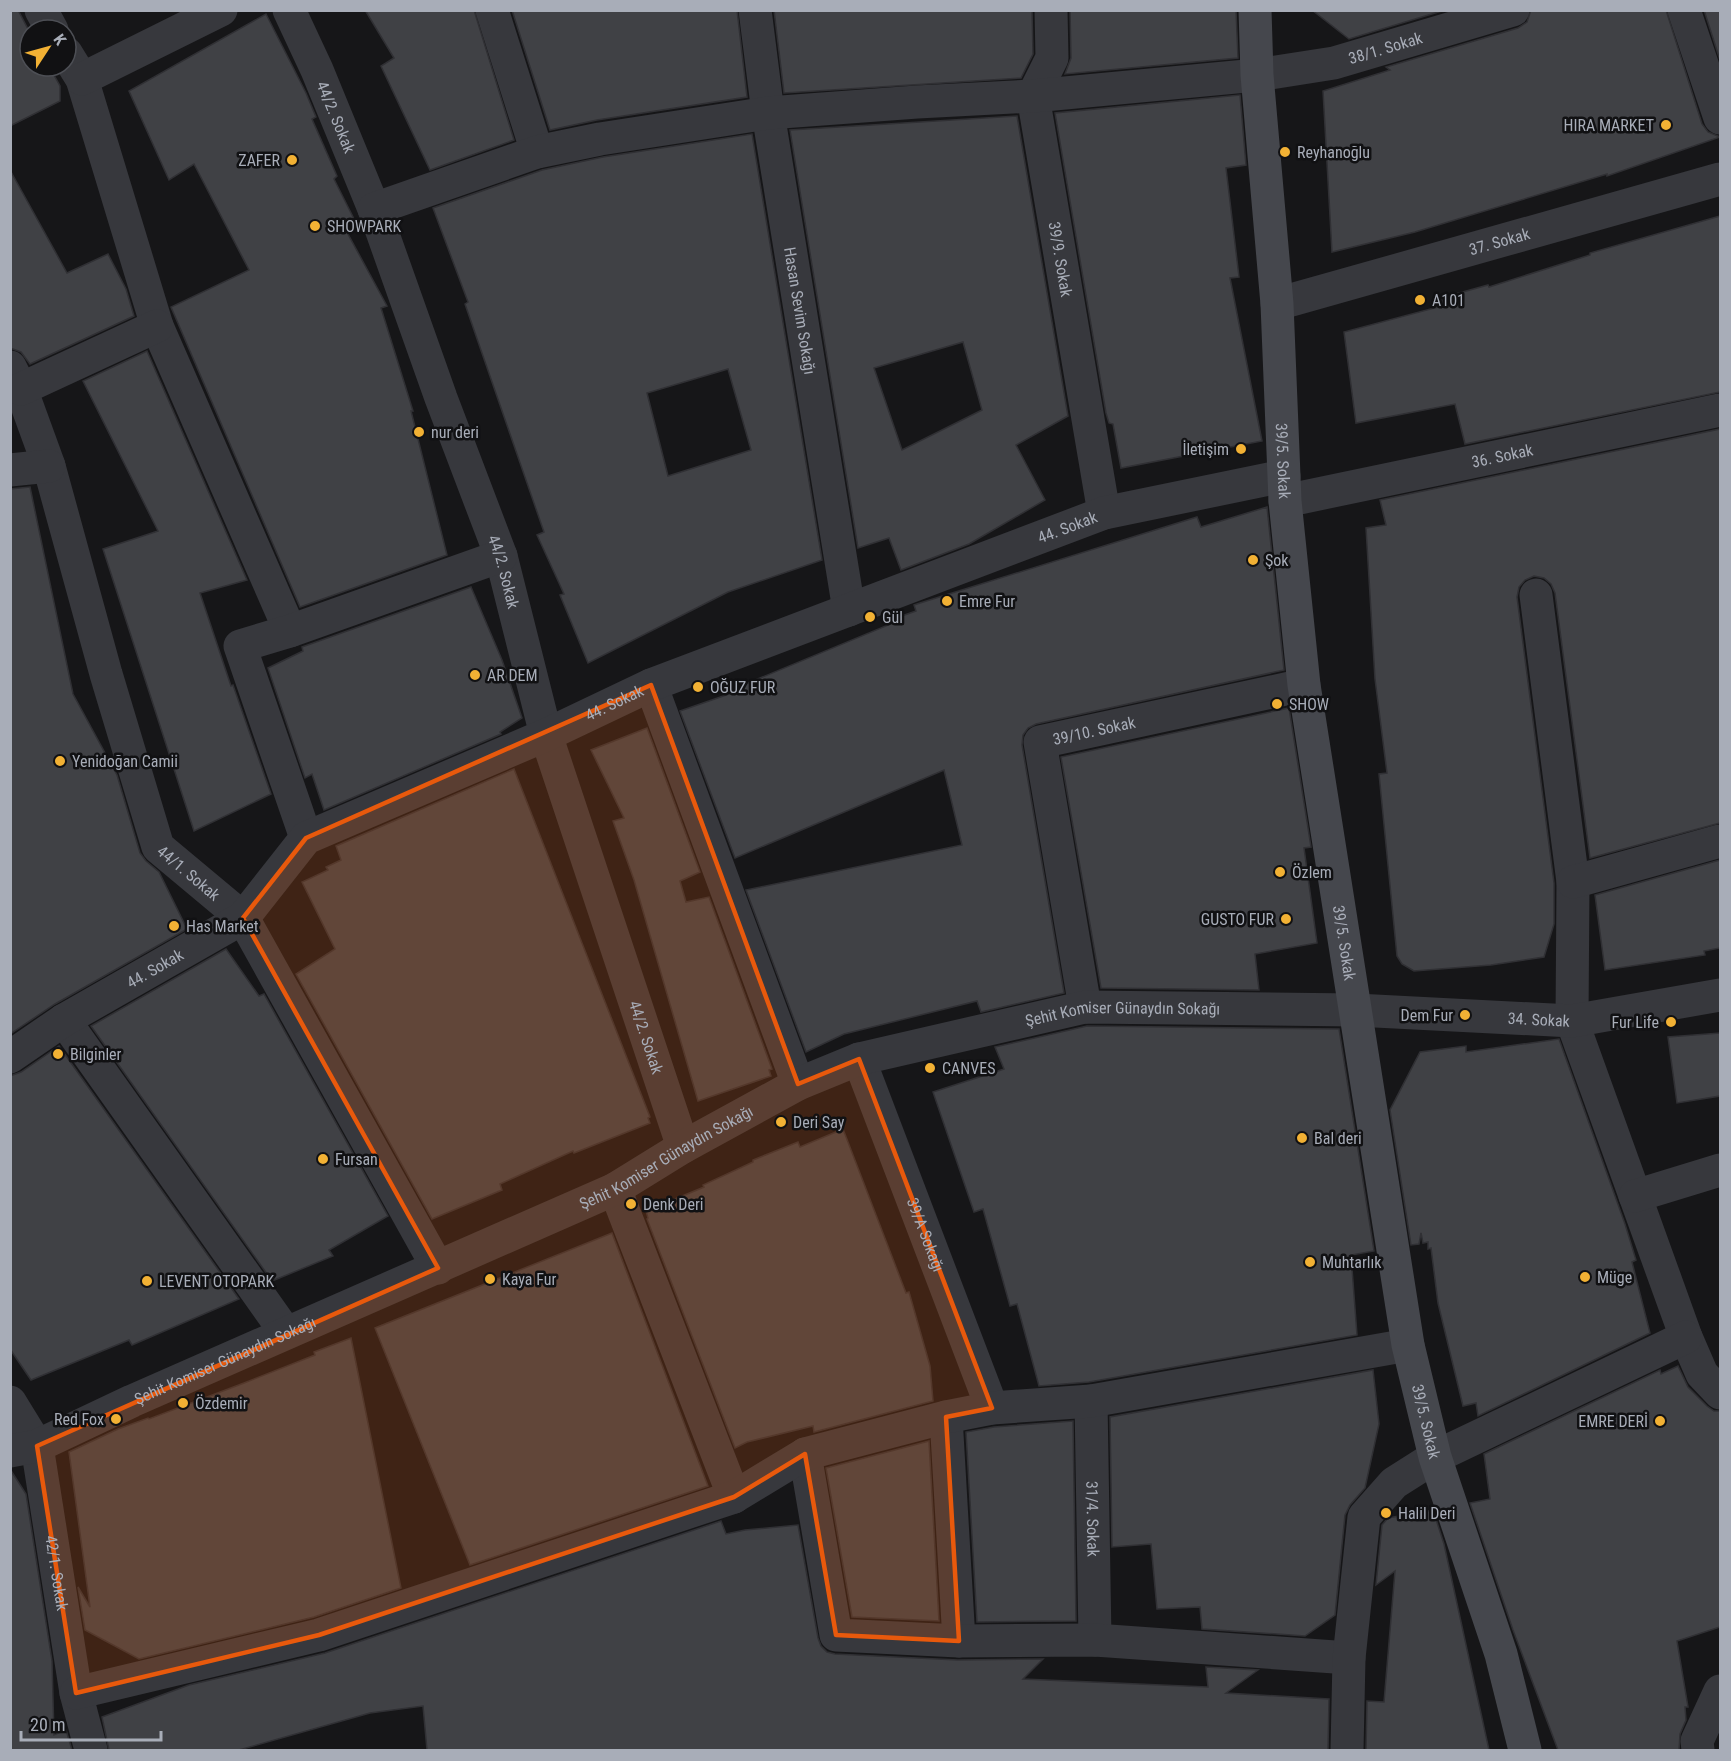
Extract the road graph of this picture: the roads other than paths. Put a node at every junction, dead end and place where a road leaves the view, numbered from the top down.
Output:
1 (221, 10) edge
2 (289, 10) edge
3 (492, 10) edge
4 (755, 10) edge
5 (1051, 10) edge
6 (1255, 10) edge
7 (1513, 10) edge
8 (1683, 10) edge
9 (78, 64) edge
10 (1257, 75) junction
11 (78, 78) edge
12 (1033, 96) junction
13 (768, 113) junction
14 (1720, 118) edge
15 (537, 152) junction
16 (1720, 179) edge
17 (374, 209) junction
18 (1277, 304) junction
19 (157, 326) junction
20 (16, 378) edge
21 (1720, 410) edge
22 (49, 466) junction
23 (10, 470) edge
24 (1285, 488) junction
25 (1104, 513) junction
26 (501, 556) junction
27 (1536, 595) dead end
28 (849, 610) junction
29 (290, 631) junction
30 (651, 685) junction
31 (1304, 685) junction
32 (546, 735) junction
33 (306, 838) junction
34 (1720, 841) edge
35 (1573, 882) junction
36 (243, 918) junction
37 (1720, 995) edge
38 (1085, 1007) junction
39 (1356, 1010) junction
40 (64, 1020) junction
41 (1572, 1021) junction
42 (10, 1057) edge
43 (859, 1059) junction
44 (798, 1084) junction
45 (683, 1147) junction
46 (1720, 1170) edge
47 (615, 1189) junction
48 (1635, 1196) junction
49 (438, 1268) junction
50 (286, 1333) junction
51 (1686, 1337) junction
52 (1408, 1345) junction
53 (1720, 1393) edge
54 (1091, 1401) junction
55 (10, 1402) edge
56 (992, 1408) junction
57 (946, 1417) junction
58 (24, 1449) edge
59 (805, 1454) junction
60 (1435, 1457) junction
61 (734, 1497) junction
62 (1095, 1640) junction
63 (959, 1641) junction
64 (1349, 1658) junction
65 (1720, 1691) edge
66 (76, 1693) junction
67 (91, 1750) edge
68 (1347, 1750) edge
69 (1526, 1750) edge
70 (1698, 1750) edge

1 - 9 street
2 - 17 street, 44/2. Sokak
3 - 15 street
4 - 13 street, Hasan Sevim Sokağı
5 - 12 street
6 - 10 street, 39/5. Sokak
7 - 10 street, 38/1. Sokak
8 - 14 street
10 - 12 street, 38/1. Sokak
10 - 18 street, 39/5. Sokak
11 - 19 street
12 - 13 street, 38/1. Sokak
12 - 25 street, 39/9. Sokak
13 - 15 street, 38/1. Sokak
13 - 28 street, Hasan Sevim Sokağı
15 - 17 street, 38/1. Sokak
16 - 18 street, 37. Sokak
17 - 26 street, 44/2. Sokak
18 - 24 street, 39/5. Sokak
19 - 20 street
19 - 29 street
20 - 22 street, 44/1. Sokak
21 - 24 street, 36. Sokak
22 - 23 street
22 - 36 street, 44/1. Sokak
24 - 25 street, 44. Sokak
24 - 31 street, 39/5. Sokak
25 - 28 street, 44. Sokak
26 - 29 street
26 - 32 street, 44/2. Sokak
27 - 35 street
28 - 30 street, 44. Sokak
29 - 33 street
30 - 32 street, 44. Sokak
30 - 44 street
31 - 38 street, 39/10. Sokak
31 - 39 street, 39/5. Sokak
32 - 33 street, 44. Sokak
32 - 45 street, 44/2. Sokak
33 - 36 street, 44. Sokak
34 - 35 street
35 - 41 street
36 - 40 street, 44. Sokak
36 - 49 street, 44/1. Sokak
37 - 41 street, 34. Sokak
38 - 39 street, Şehit Komiser Günaydın Sokağı
38 - 43 street, Şehit Komiser Günaydın Sokağı
39 - 41 street, 34. Sokak
39 - 52 street, 39/5. Sokak
40 - 42 street, 44. Sokak
40 - 50 street
41 - 48 street
43 - 44 street, Şehit Komiser Günaydın Sokağı
43 - 56 street, 39/A Sokağı
44 - 45 street, Şehit Komiser Günaydın Sokağı
45 - 47 street, Şehit Komiser Günaydın Sokağı
46 - 48 street
47 - 49 street, Şehit Komiser Günaydın Sokağı
47 - 61 street
48 - 51 street
49 - 50 street, Şehit Komiser Günaydın Sokağı
50 - 58 street, Şehit Komiser Günaydın Sokağı
51 - 53 street
51 - 60 street
52 - 54 street
52 - 60 street, 39/5. Sokak
54 - 56 street
54 - 62 street, 31/4. Sokak
55 - 58 street, 42/1. Sokak
56 - 57 street
57 - 59 street
57 - 63 street
58 - 66 street, 42/1. Sokak
59 - 61 street
59 - 63 street
60 - 64 street
60 - 69 street, 39/5. Sokak
61 - 66 street
62 - 63 street
62 - 64 street
64 - 68 street
65 - 70 street
66 - 67 street, 42/1. Sokak

